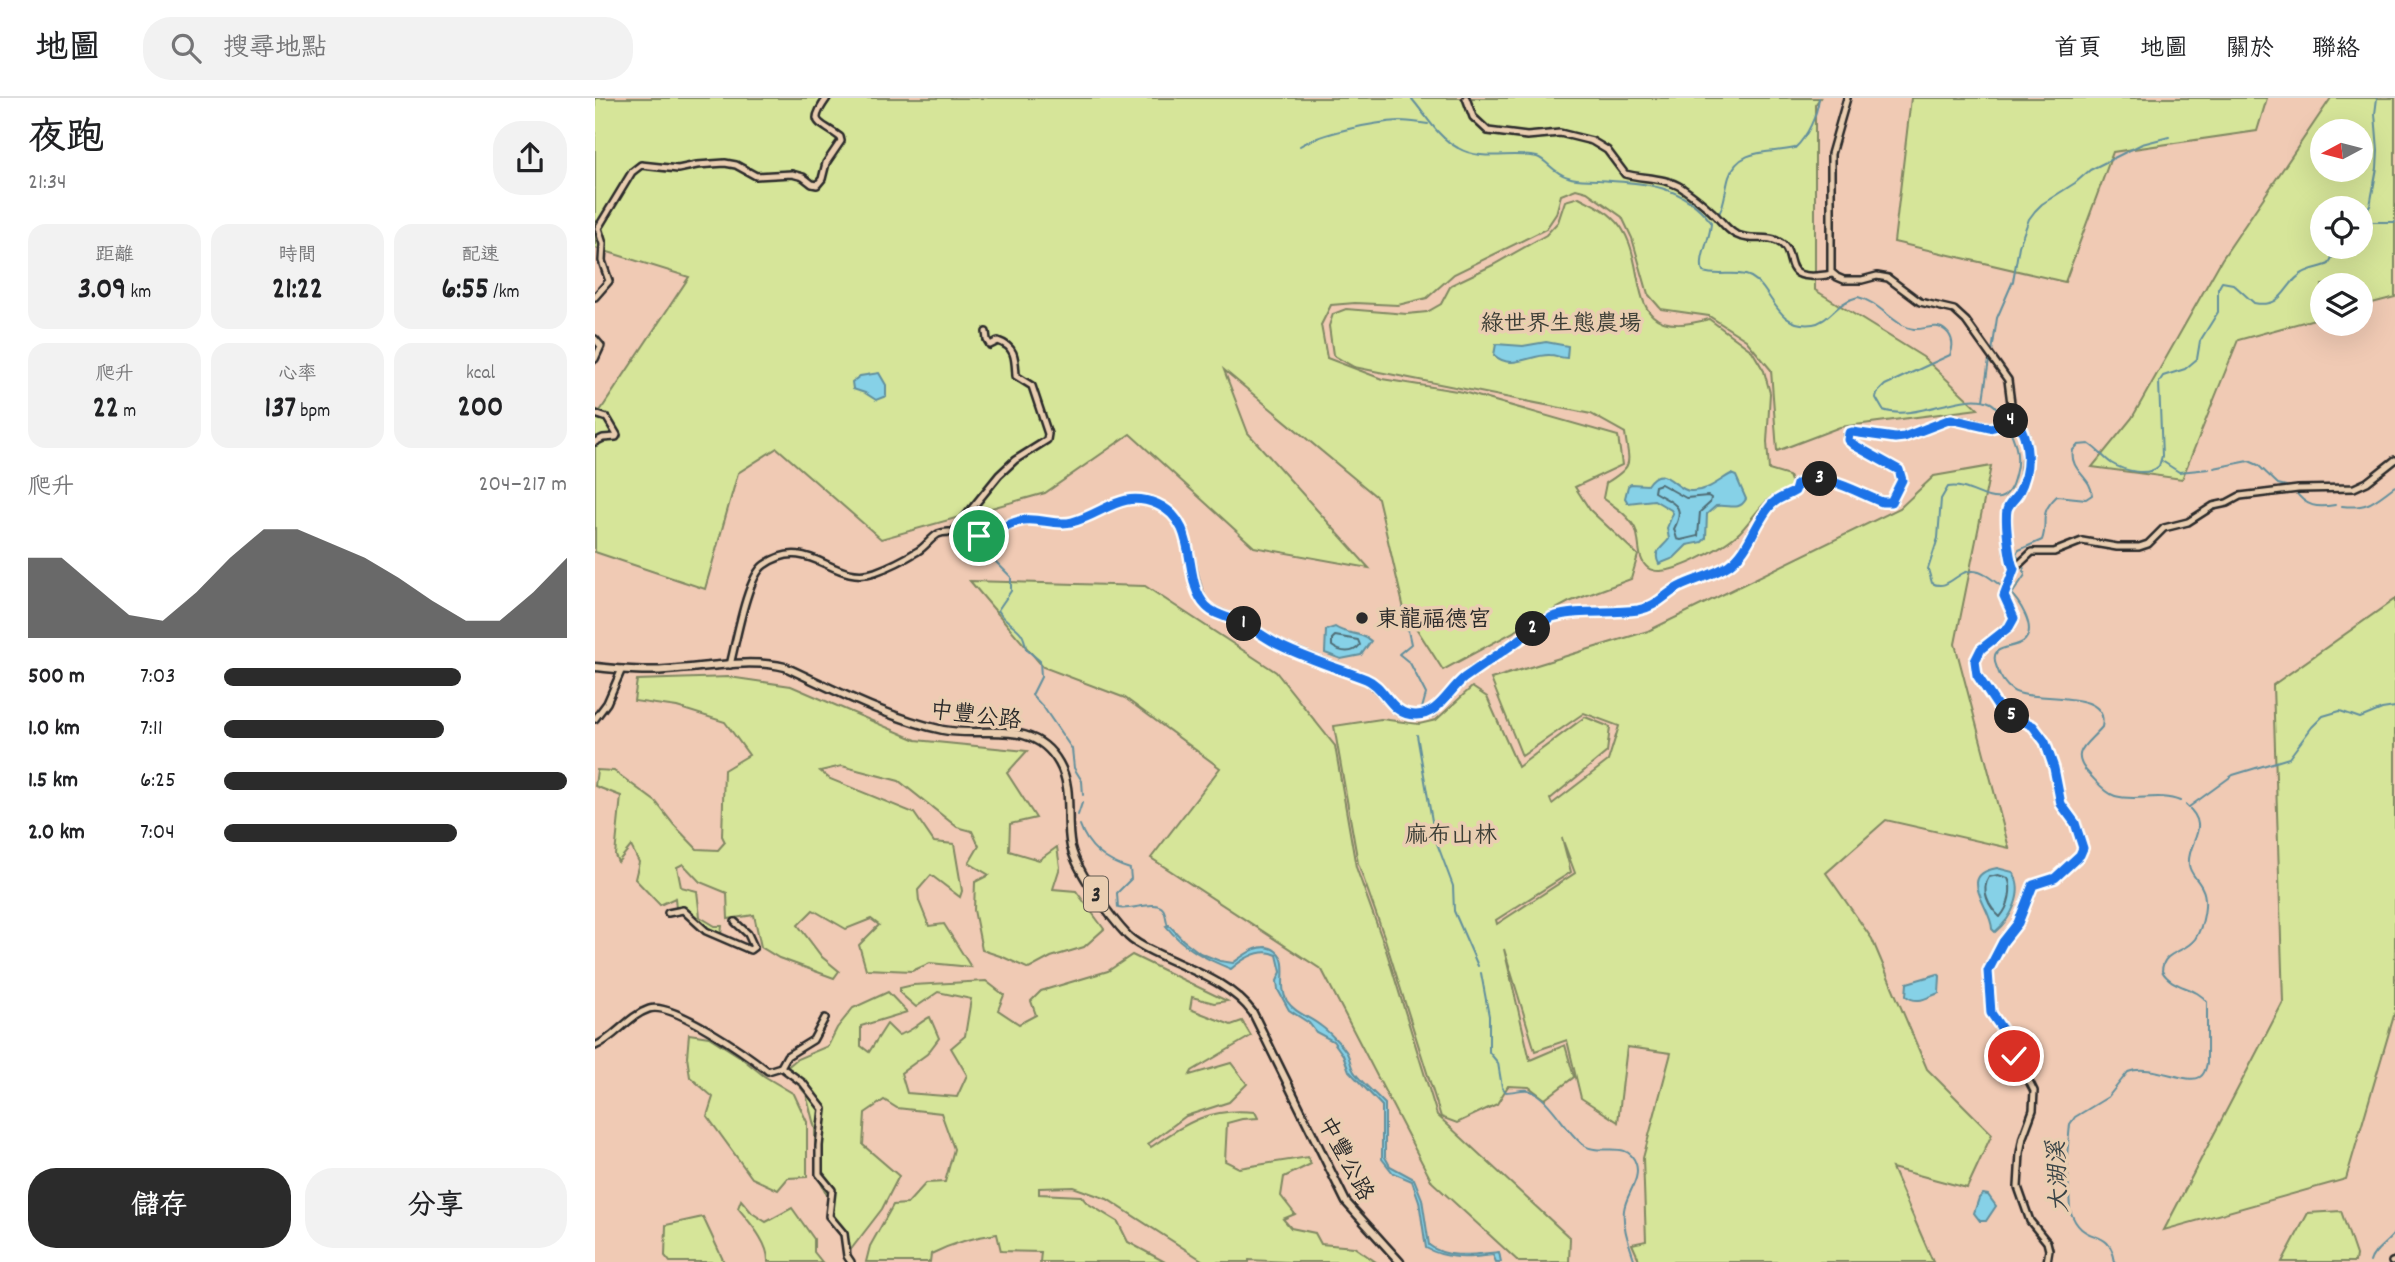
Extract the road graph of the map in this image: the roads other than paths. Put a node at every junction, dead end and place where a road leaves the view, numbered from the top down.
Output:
1 (827, 98) edge
2 (1466, 98) edge
3 (1847, 98) edge
4 (1832, 274) junction
5 (595, 296) edge
6 (986, 332) dead end
7 (595, 339) edge
8 (595, 359) edge
9 (595, 414) edge
10 (2016, 419) junction
11 (595, 442) edge
12 (2395, 460) edge
13 (952, 533) junction
14 (2014, 569) junction
15 (730, 664) junction
16 (595, 667) edge
17 (622, 669) junction
18 (595, 719) edge
19 (668, 913) dead end
20 (735, 922) dead end
21 (825, 1018) dead end
22 (595, 1046) edge
23 (781, 1068) junction
24 (851, 1262) edge
25 (1400, 1262) edge
26 (2047, 1262) edge

1 - 5 street
2 - 4 street
3 - 4 street
4 - 10 street
6 - 13 street
7 - 8 street
9 - 11 street
10 - 13 street
10 - 14 street
12 - 14 street
13 - 15 street
14 - 26 street
15 - 17 main road, 中豐公路 / 3
15 - 25 main road, 中豐公路 / 3
16 - 17 main road, 中豐公路 / 3
17 - 18 street
19 - 20 street
21 - 23 street
22 - 23 street
23 - 24 street

